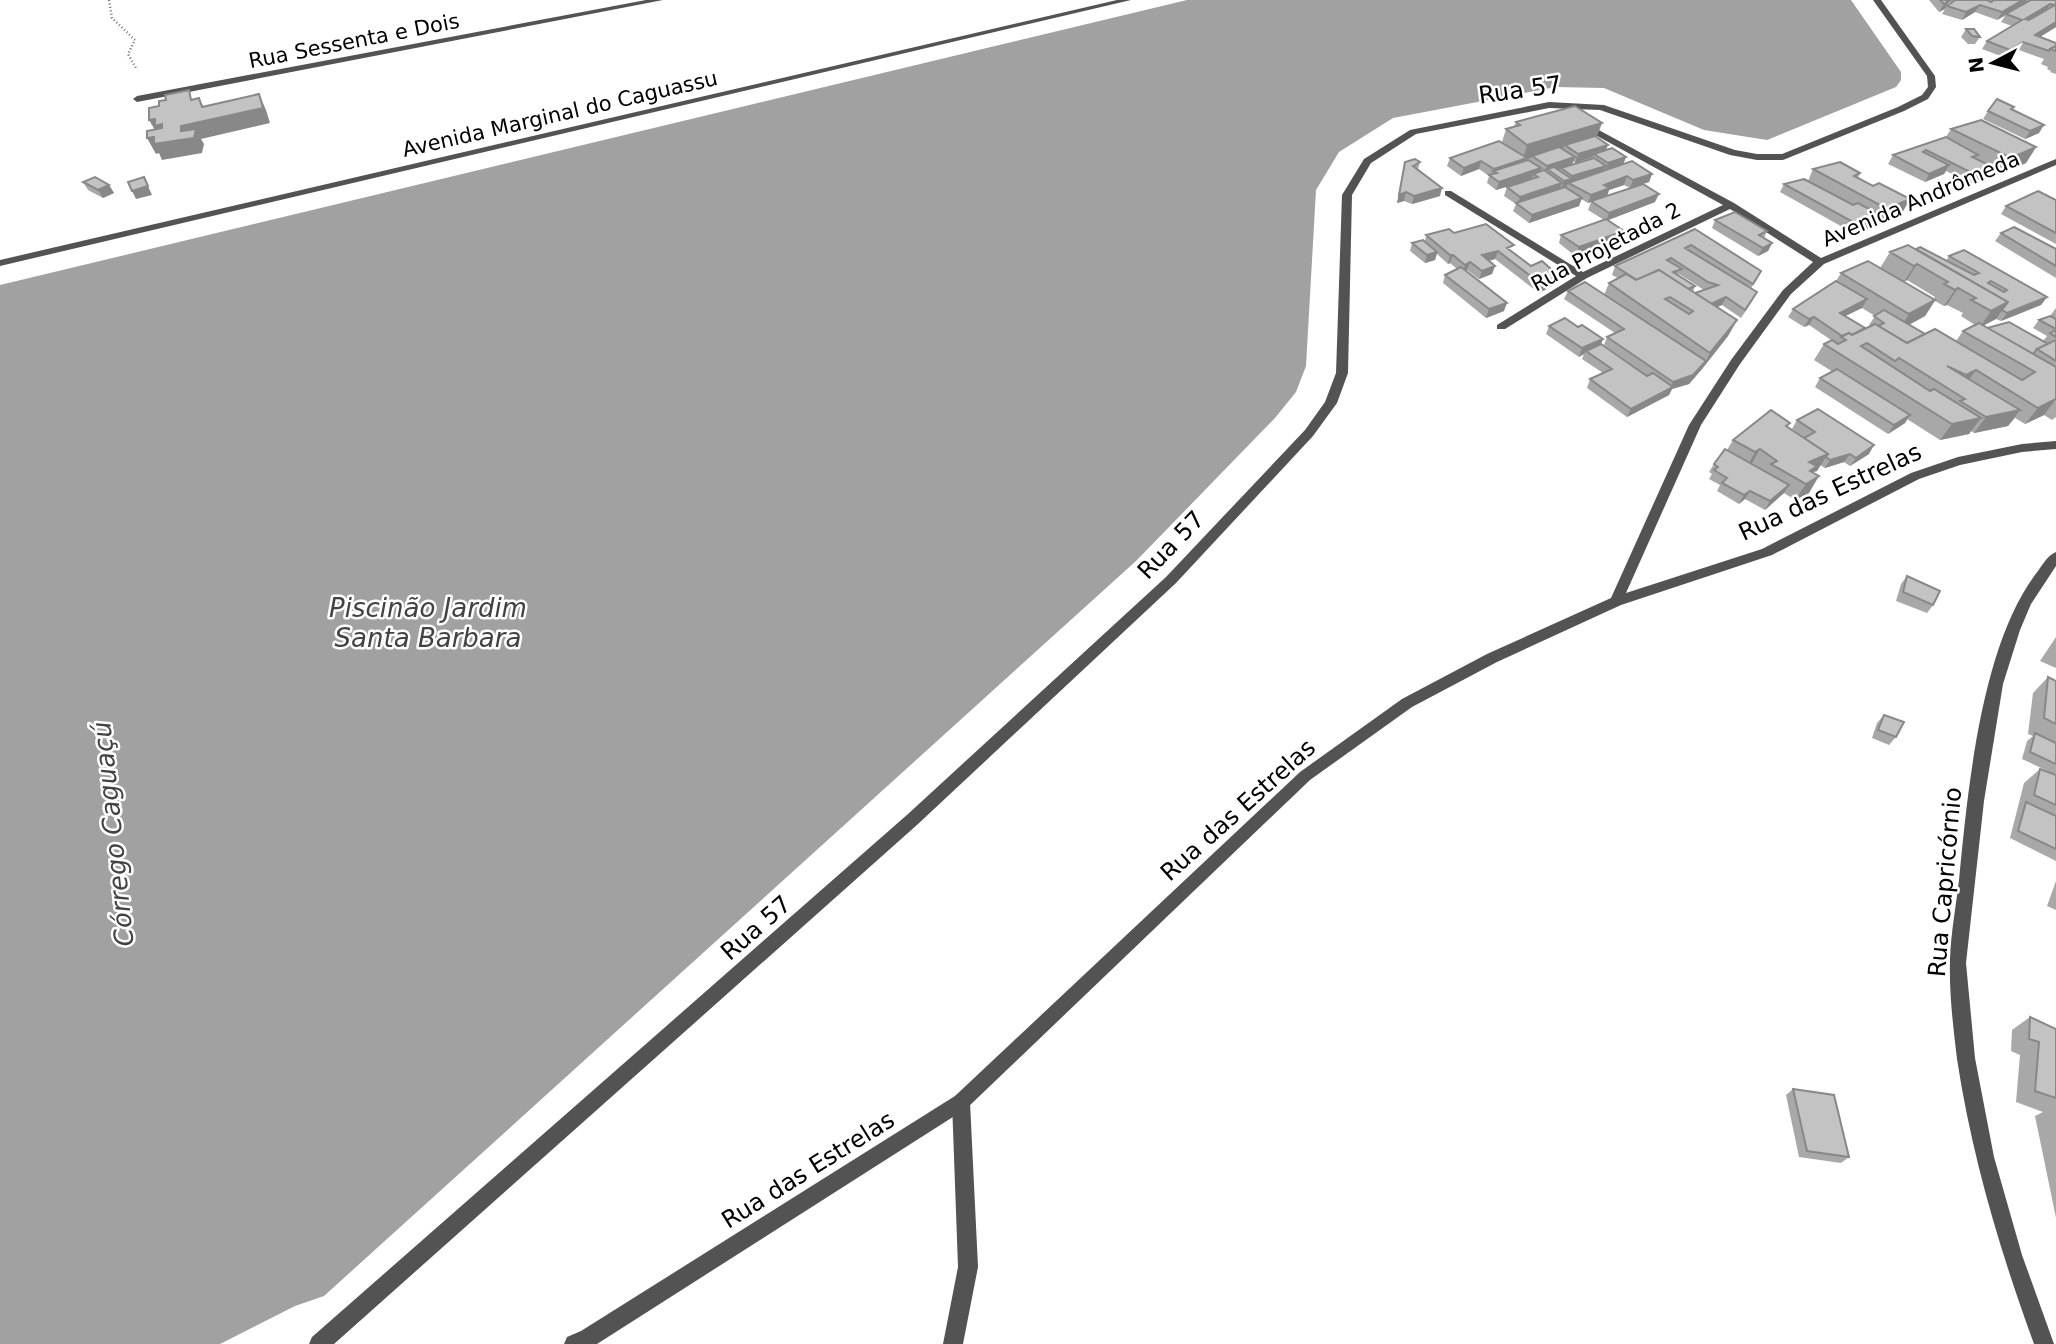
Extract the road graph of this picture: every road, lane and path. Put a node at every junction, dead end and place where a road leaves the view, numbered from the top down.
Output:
1 (108, 0) edge
2 (659, 0) edge
3 (1128, 0) edge
4 (1877, 0) edge
5 (137, 99) joint
6 (1549, 105) junction
7 (2056, 162) edge
8 (1448, 193) dead end
9 (1731, 205) junction
10 (0, 262) edge
11 (1819, 262) junction
12 (1583, 276) junction
13 (1501, 327) dead end
14 (2056, 445) edge
15 (2056, 557) edge
16 (1616, 601) junction
17 (961, 1102) junction
18 (319, 1344) edge
19 (574, 1344) edge
20 (953, 1344) edge
21 (2044, 1344) edge

1 - 5 path
2 - 5 street, Rua Sessenta e Dois
3 - 10 street, Avenida Marginal do Caguassu
4 - 6 street, Rua 57
6 - 9 street
6 - 18 street, Rua 57
7 - 11 street, Avenida Andrômeda
8 - 12 street
9 - 11 street
9 - 12 street, Rua Projetada 2
11 - 16 street, Avenida Andrômeda
12 - 13 street, Rua Projetada 2
14 - 16 street, Rua das Estrelas
15 - 21 street, Rua Capricórnio
16 - 17 street, Rua das Estrelas
17 - 19 street, Rua das Estrelas
17 - 20 street

